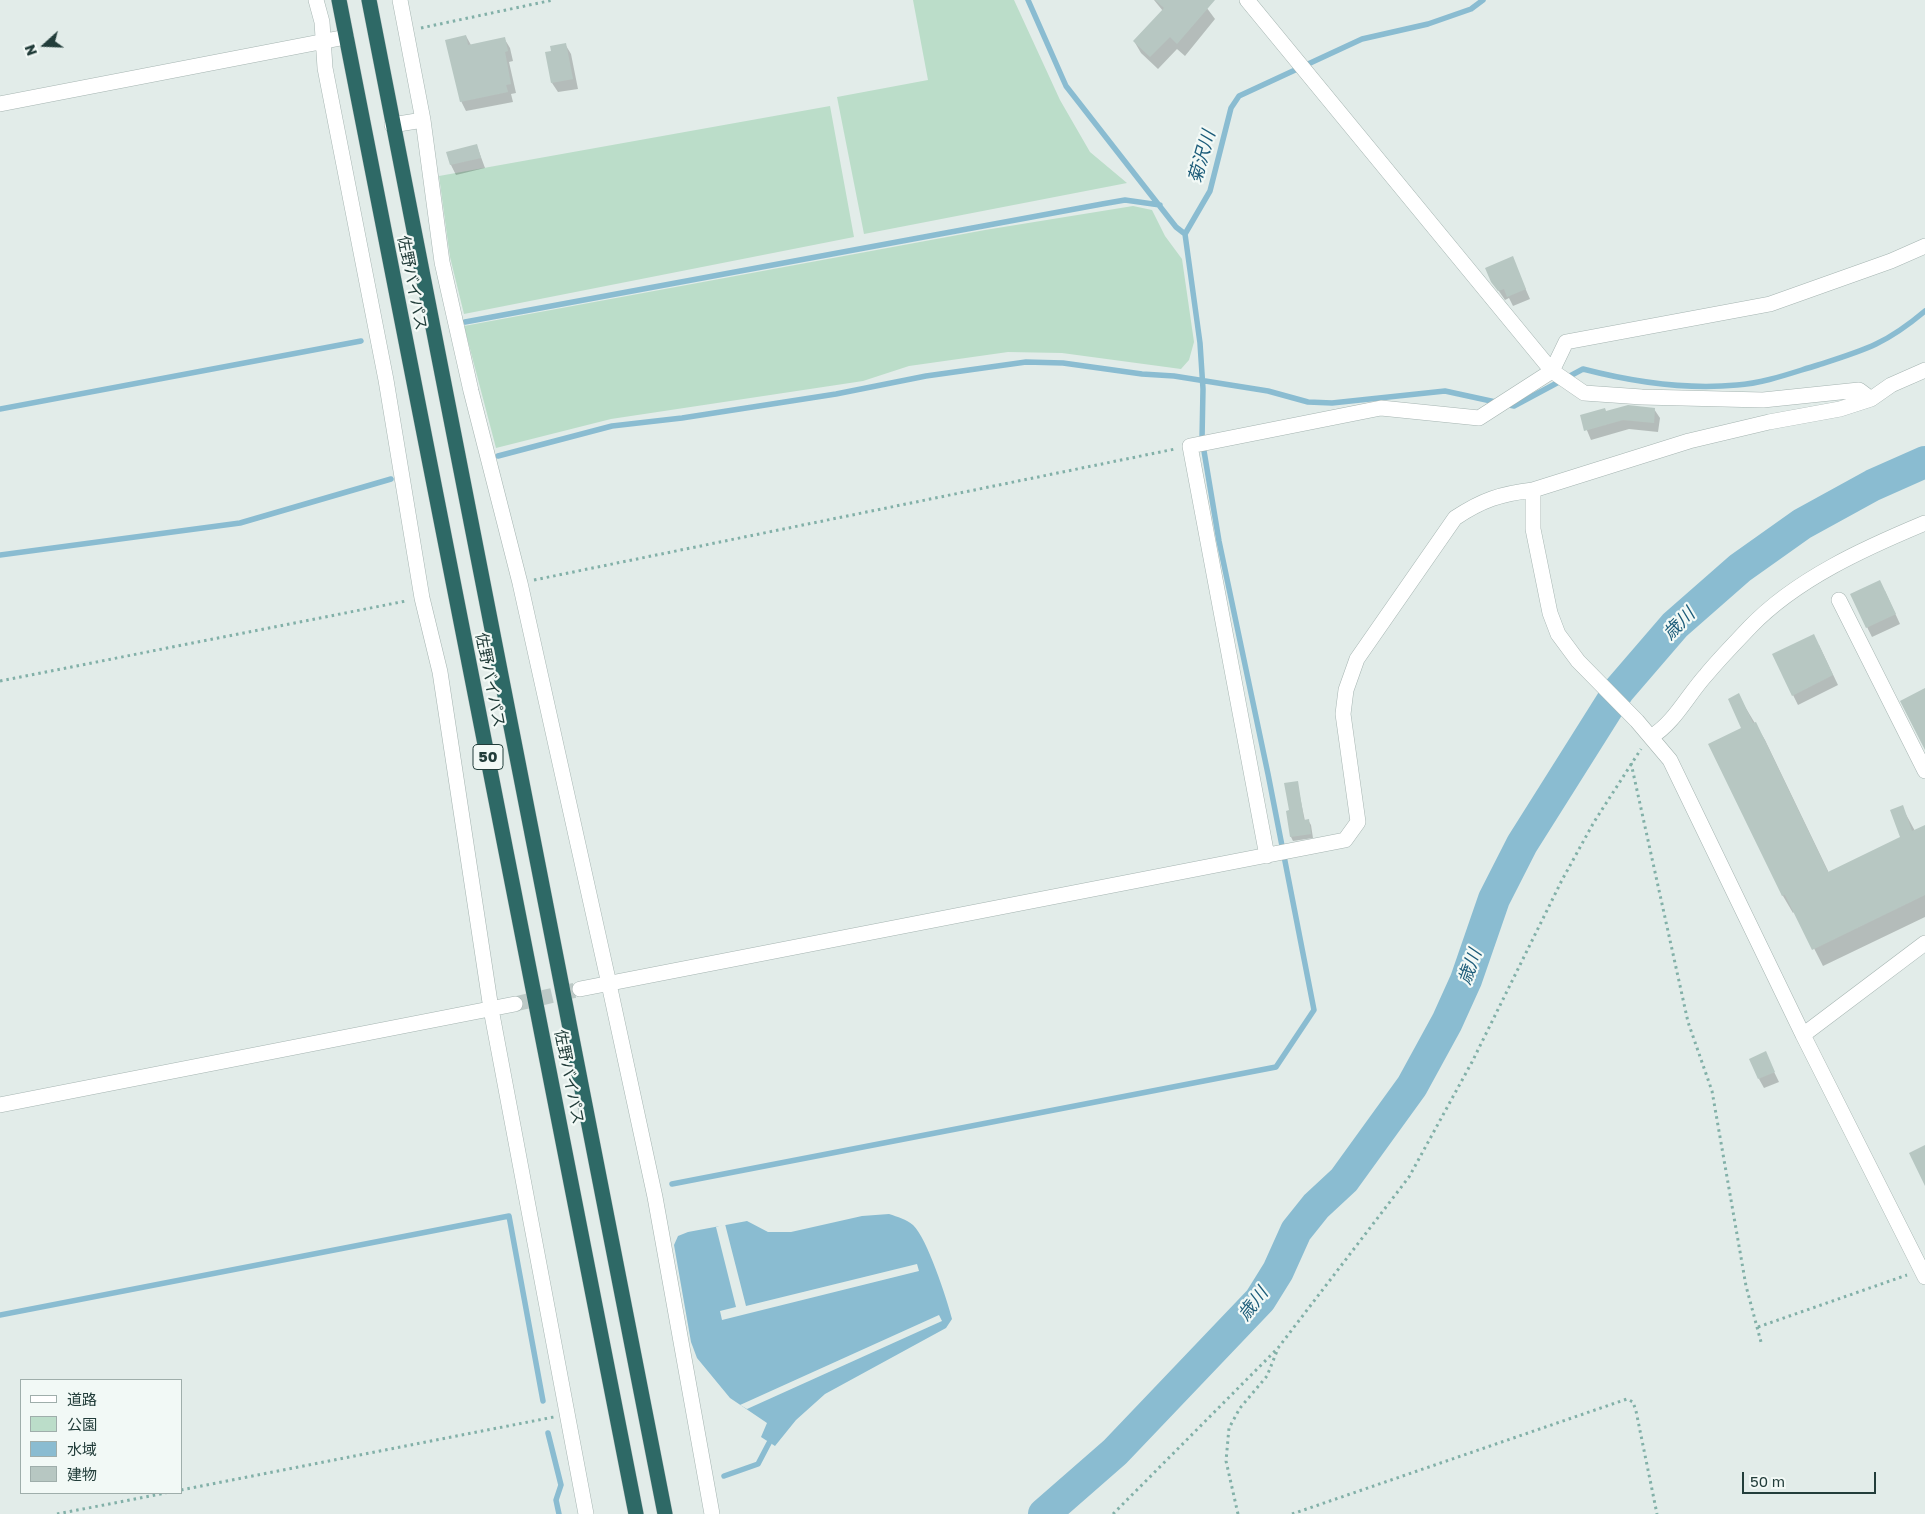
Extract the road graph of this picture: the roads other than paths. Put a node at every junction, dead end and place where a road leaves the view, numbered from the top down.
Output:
1 (316, 0) edge
2 (339, 0) edge
3 (369, 0) edge
4 (400, 0) edge
5 (1247, 0) edge
6 (346, 37) junction
7 (323, 41) junction
8 (0, 104) edge
9 (423, 120) junction
10 (392, 125) junction
11 (1925, 246) edge
12 (1925, 370) edge
13 (1554, 372) junction
14 (1871, 398) junction
15 (1533, 490) junction
16 (1925, 522) edge
17 (1839, 600) dead end
18 (1651, 736) junction
19 (1925, 771) edge
20 (1267, 856) junction
21 (1925, 943) edge
22 (609, 984) junction
23 (580, 989) tunnel mouth
24 (515, 1004) tunnel mouth
25 (491, 1009) junction
26 (1803, 1035) junction
27 (0, 1105) edge
28 (1923, 1273) edge
29 (586, 1514) edge
30 (636, 1514) edge
31 (665, 1514) edge
32 (712, 1514) edge

1 - 7 street
2 - 6 highway, 佐野バイパス / 50
3 - 10 highway, 佐野バイパス / 50
4 - 9 street
5 - 13 street
6 - 7 street
6 - 30 highway, 佐野バイパス / 50
7 - 8 street
7 - 25 street
9 - 10 street
9 - 22 street
10 - 31 highway, 佐野バイパス / 50
11 - 13 street
12 - 14 street
13 - 14 street
13 - 20 street
14 - 15 street
15 - 18 street
15 - 20 street
16 - 18 street
17 - 19 street
18 - 26 street
20 - 22 street
21 - 26 street
22 - 23 street
22 - 32 street
24 - 25 street
25 - 27 street
25 - 29 street
26 - 28 street

